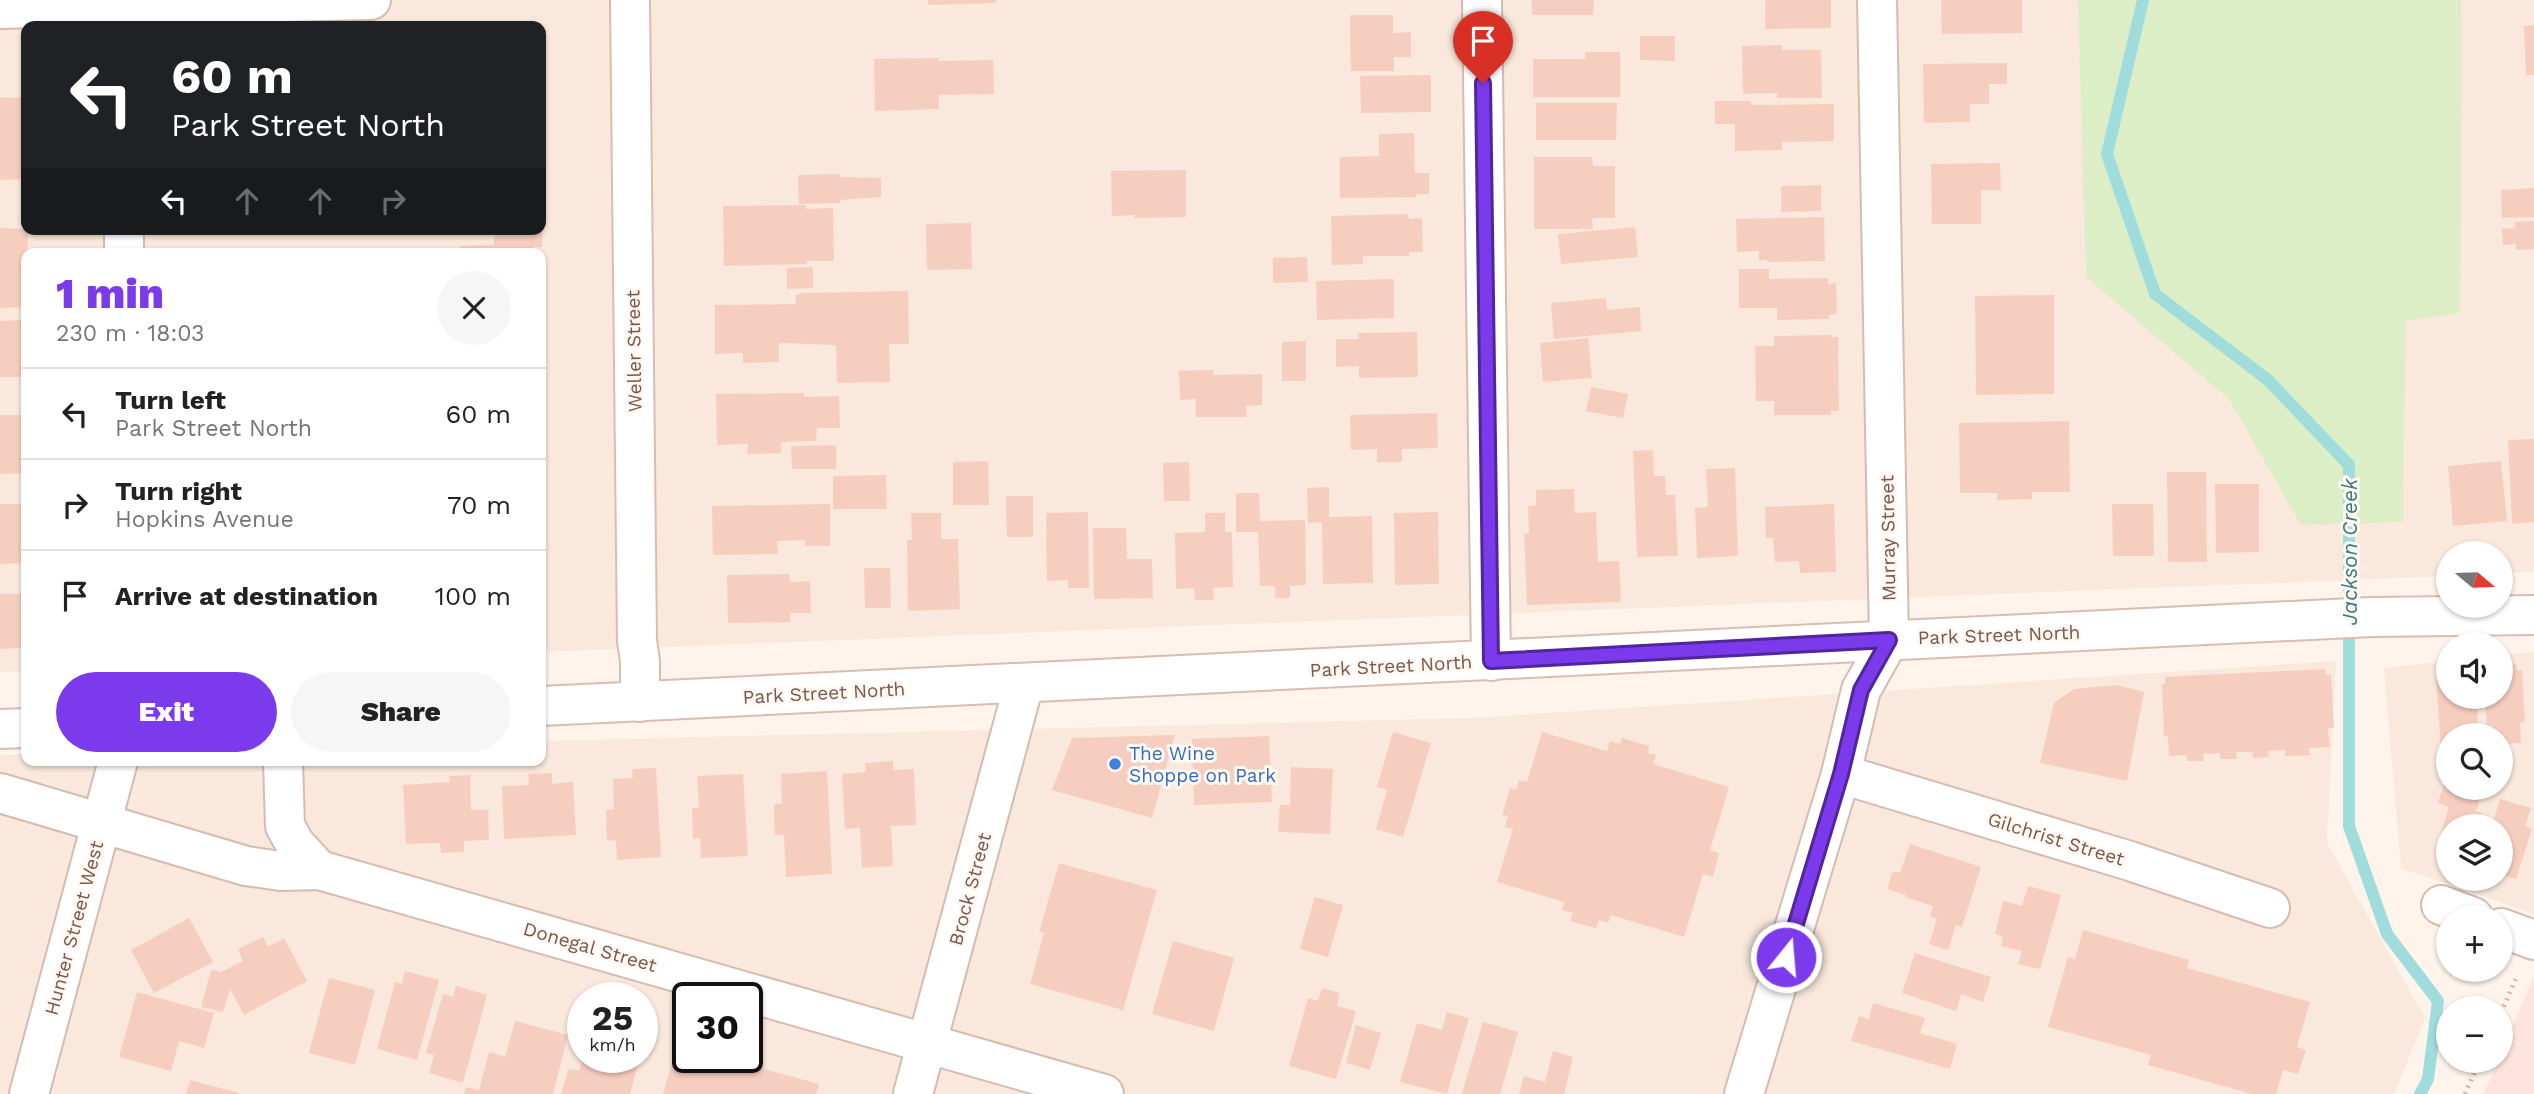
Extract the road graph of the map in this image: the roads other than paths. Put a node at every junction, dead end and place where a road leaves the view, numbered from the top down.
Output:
1 (372, 0) edge
2 (630, 0) edge
3 (1482, 0) edge
4 (1877, 0) edge
5 (0, 9) edge
6 (137, 9) edge
7 (2534, 615) edge
8 (1889, 640) junction
9 (1491, 661) junction
10 (1024, 684) junction
11 (640, 702) junction
12 (546, 706) edge
13 (21, 728) edge
14 (0, 729) edge
15 (117, 766) edge
16 (283, 766) edge
17 (1841, 774) junction
18 (0, 793) edge
19 (102, 825) junction
20 (319, 870) junction
21 (2270, 908) dead end
22 (2513, 932) edge
23 (2534, 940) edge
24 (928, 1043) junction
25 (29, 1094) edge
26 (913, 1094) edge
27 (1104, 1094) edge
28 (1744, 1094) edge

1 - 6 street
2 - 11 street, Weller Street
3 - 9 street
4 - 8 street, Murray Street
5 - 6 street
7 - 8 street, Park Street North
8 - 9 street, Park Street North
8 - 17 street
9 - 10 street, Park Street North
10 - 11 street, Park Street North
10 - 24 street, Brock Street
11 - 12 street, Park Street North
13 - 14 street
15 - 19 street, Hunter Street West
16 - 20 street
17 - 21 street, Gilchrist Street
17 - 28 street
18 - 19 street, Donegal Street
19 - 20 street, Donegal Street
19 - 25 street, Hunter Street West
20 - 24 street, Donegal Street
22 - 23 street
24 - 26 street, Brock Street
24 - 27 street, Donegal Street

